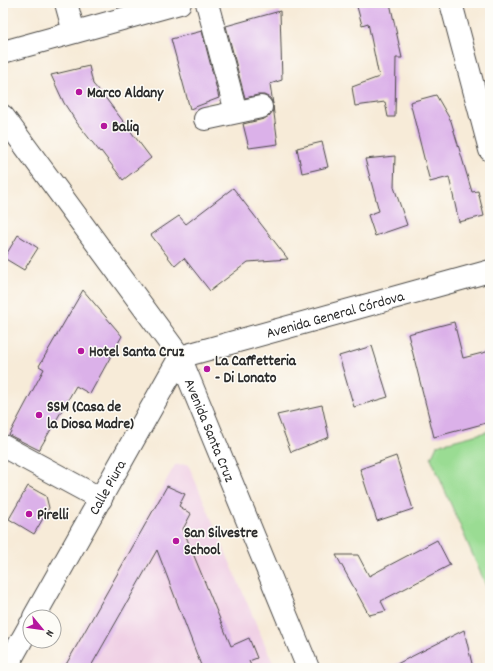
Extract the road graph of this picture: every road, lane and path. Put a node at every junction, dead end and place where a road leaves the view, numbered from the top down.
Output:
1 (66, 3) edge
2 (180, 3) edge
3 (207, 3) edge
4 (451, 3) edge
5 (74, 32) junction
6 (3, 52) edge
7 (261, 107) dead end
8 (236, 112) junction
9 (3, 116) edge
10 (205, 119) dead end
11 (490, 150) edge
12 (490, 271) edge
13 (180, 357) junction
14 (3, 446) edge
15 (101, 499) junction
16 (39, 609) edge
17 (22, 639) edge
18 (6, 668) edge
19 (308, 668) edge

1 - 5 street
2 - 5 street
3 - 8 street
4 - 11 street
5 - 6 street
7 - 8 street
8 - 10 street
9 - 13 street, Avenida Santa Cruz
12 - 13 street, Avenida General Córdova
13 - 15 street, Calle Piura
13 - 19 street, Avenida Santa Cruz
14 - 15 street
15 - 16 street, Calle Piura
17 - 18 street

